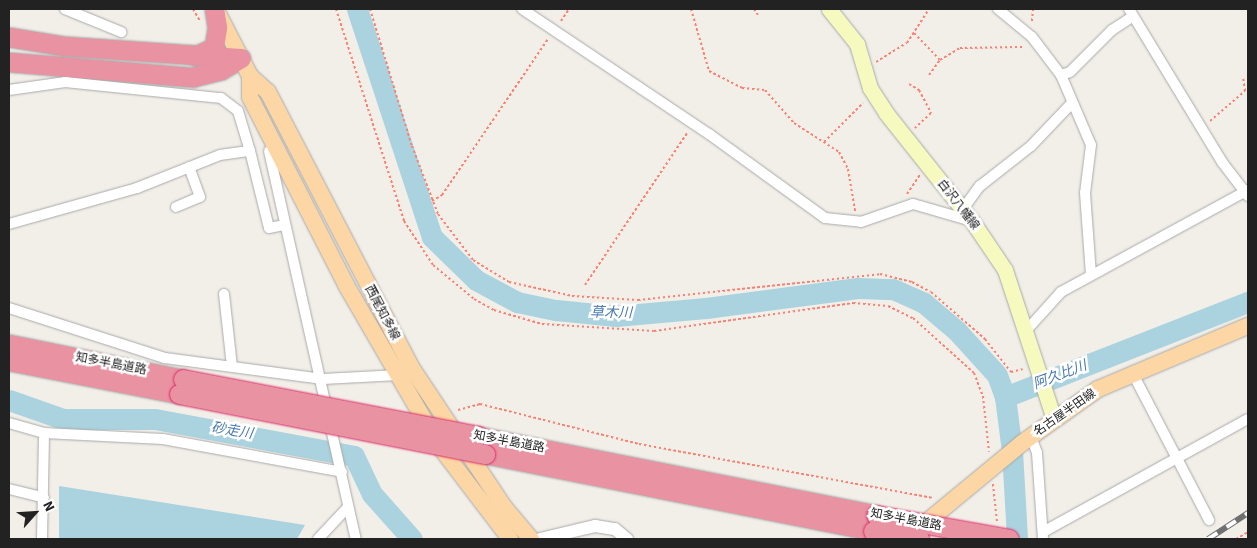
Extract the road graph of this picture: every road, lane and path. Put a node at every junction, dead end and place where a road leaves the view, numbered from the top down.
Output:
1 (65, 9) edge
2 (215, 9) edge
3 (336, 9) edge
4 (370, 9) edge
5 (522, 9) edge
6 (569, 9) edge
7 (691, 9) edge
8 (754, 9) edge
9 (829, 9) edge
10 (929, 9) edge
11 (998, 9) edge
12 (1131, 13) edge
13 (758, 15) dead end
14 (554, 30) junction
15 (121, 32) dead end
16 (914, 33) junction
17 (9, 36) edge
18 (1036, 44) junction
19 (191, 57) junction
20 (241, 58) junction
21 (940, 60) junction
22 (9, 62) edge
23 (864, 66) junction
24 (929, 75) dead end
25 (1061, 75) junction
26 (250, 76) junction
27 (1243, 78) dead end
28 (909, 84) dead end
29 (9, 90) edge
30 (874, 96) junction
31 (1071, 104) junction
32 (693, 124) junction
33 (1202, 127) junction
34 (905, 138) junction
35 (824, 142) junction
36 (250, 151) junction
37 (269, 152) dead end
38 (927, 166) junction
39 (189, 167) junction
40 (1247, 193) edge
41 (432, 200) junction
42 (176, 207) dead end
43 (897, 207) junction
44 (967, 215) junction
45 (856, 222) junction
46 (9, 224) edge
47 (284, 224) junction
48 (1091, 275) junction
49 (585, 285) dead end
50 (224, 294) dead end
51 (9, 308) edge
52 (1248, 326) edge
53 (1025, 332) junction
54 (9, 334) edge
55 (9, 344) edge
56 (38, 350) junction
57 (9, 361) edge
58 (232, 367) junction
59 (1036, 368) junction
60 (1132, 372) junction
61 (9, 374) edge
62 (399, 375) junction
63 (323, 378) junction
64 (126, 384) junction
65 (181, 386) junction
66 (444, 418) junction
67 (1054, 419) junction
68 (1248, 419) edge
69 (9, 423) edge
70 (44, 433) junction
71 (1026, 440) junction
72 (1176, 458) junction
73 (995, 466) junction
74 (341, 468) junction
75 (9, 489) edge
76 (44, 498) junction
77 (348, 507) junction
78 (945, 507) junction
79 (1209, 520) dead end
80 (875, 523) junction
81 (1248, 532) edge
82 (1003, 535) edge
83 (1043, 536) edge
84 (320, 538) edge
85 (42, 539) edge
86 (356, 539) edge
87 (510, 539) edge
88 (531, 539) edge
89 (540, 539) edge
90 (627, 539) edge
91 (906, 539) edge
92 (920, 539) edge
93 (1236, 539) edge

1 - 15 street
2 - 19 highway
2 - 20 main road, 西尾知多線
3 - 73 path
4 - 41 path
5 - 14 street
6 - 14 path
7 - 35 path
8 - 13 path
9 - 23 main road, 白沢八幡線
10 - 16 path
11 - 18 street
12 - 25 street
12 - 33 street
14 - 32 street
14 - 41 path
16 - 21 path
16 - 23 path
17 - 19 highway
18 - 21 path
18 - 25 street
19 - 20 highway
20 - 22 highway
20 - 26 main road, 西尾知多線
21 - 24 path
23 - 30 main road, 白沢八幡線
25 - 31 street
26 - 62 main road, 西尾知多線
26 - 66 main road, 西尾知多線
27 - 33 path
28 - 34 path
29 - 36 street
30 - 34 main road, 白沢八幡線
30 - 35 path
31 - 44 street
31 - 48 street
32 - 45 street
32 - 49 path
33 - 40 street
34 - 38 main road, 白沢八幡線
35 - 45 path
36 - 39 street
36 - 47 street
37 - 47 street
38 - 43 path
38 - 44 main road, 白沢八幡線
39 - 42 street
39 - 46 street
40 - 48 street
41 - 59 path
43 - 44 street
43 - 45 street
44 - 53 main road, 白沢八幡線
47 - 63 street
48 - 53 street
50 - 58 street
51 - 58 street
52 - 60 main road, 名古屋半田線
53 - 59 main road, 白沢八幡線
54 - 56 highway
55 - 56 highway, 知多半島道路
56 - 65 highway, 知多半島道路
57 - 64 highway, 知多半島道路
58 - 63 street
59 - 67 main road, 白沢八幡線
60 - 67 main road, 名古屋半田線
60 - 72 street
61 - 64 highway
62 - 63 street
62 - 87 main road, 西尾知多線
63 - 74 street
64 - 65 highway, 知多半島道路
65 - 80 highway, 知多半島道路, bridge
65 - 80 highway, 知多半島道路, bridge
66 - 78 path
66 - 88 main road, 西尾知多線
67 - 71 main road, 名古屋半田線
68 - 72 street
69 - 70 street
70 - 74 street
70 - 76 street
71 - 73 main road, 名古屋半田線
71 - 83 street
72 - 79 street
72 - 83 street
73 - 78 main road, 名古屋半田線
73 - 82 path
74 - 77 street
75 - 76 street
76 - 85 street
77 - 84 street
77 - 86 street
78 - 91 main road, 名古屋半田線
80 - 82 highway, 知多半島道路, bridge
80 - 92 highway, 知多半島道路, bridge
81 - 93 path
89 - 90 street

